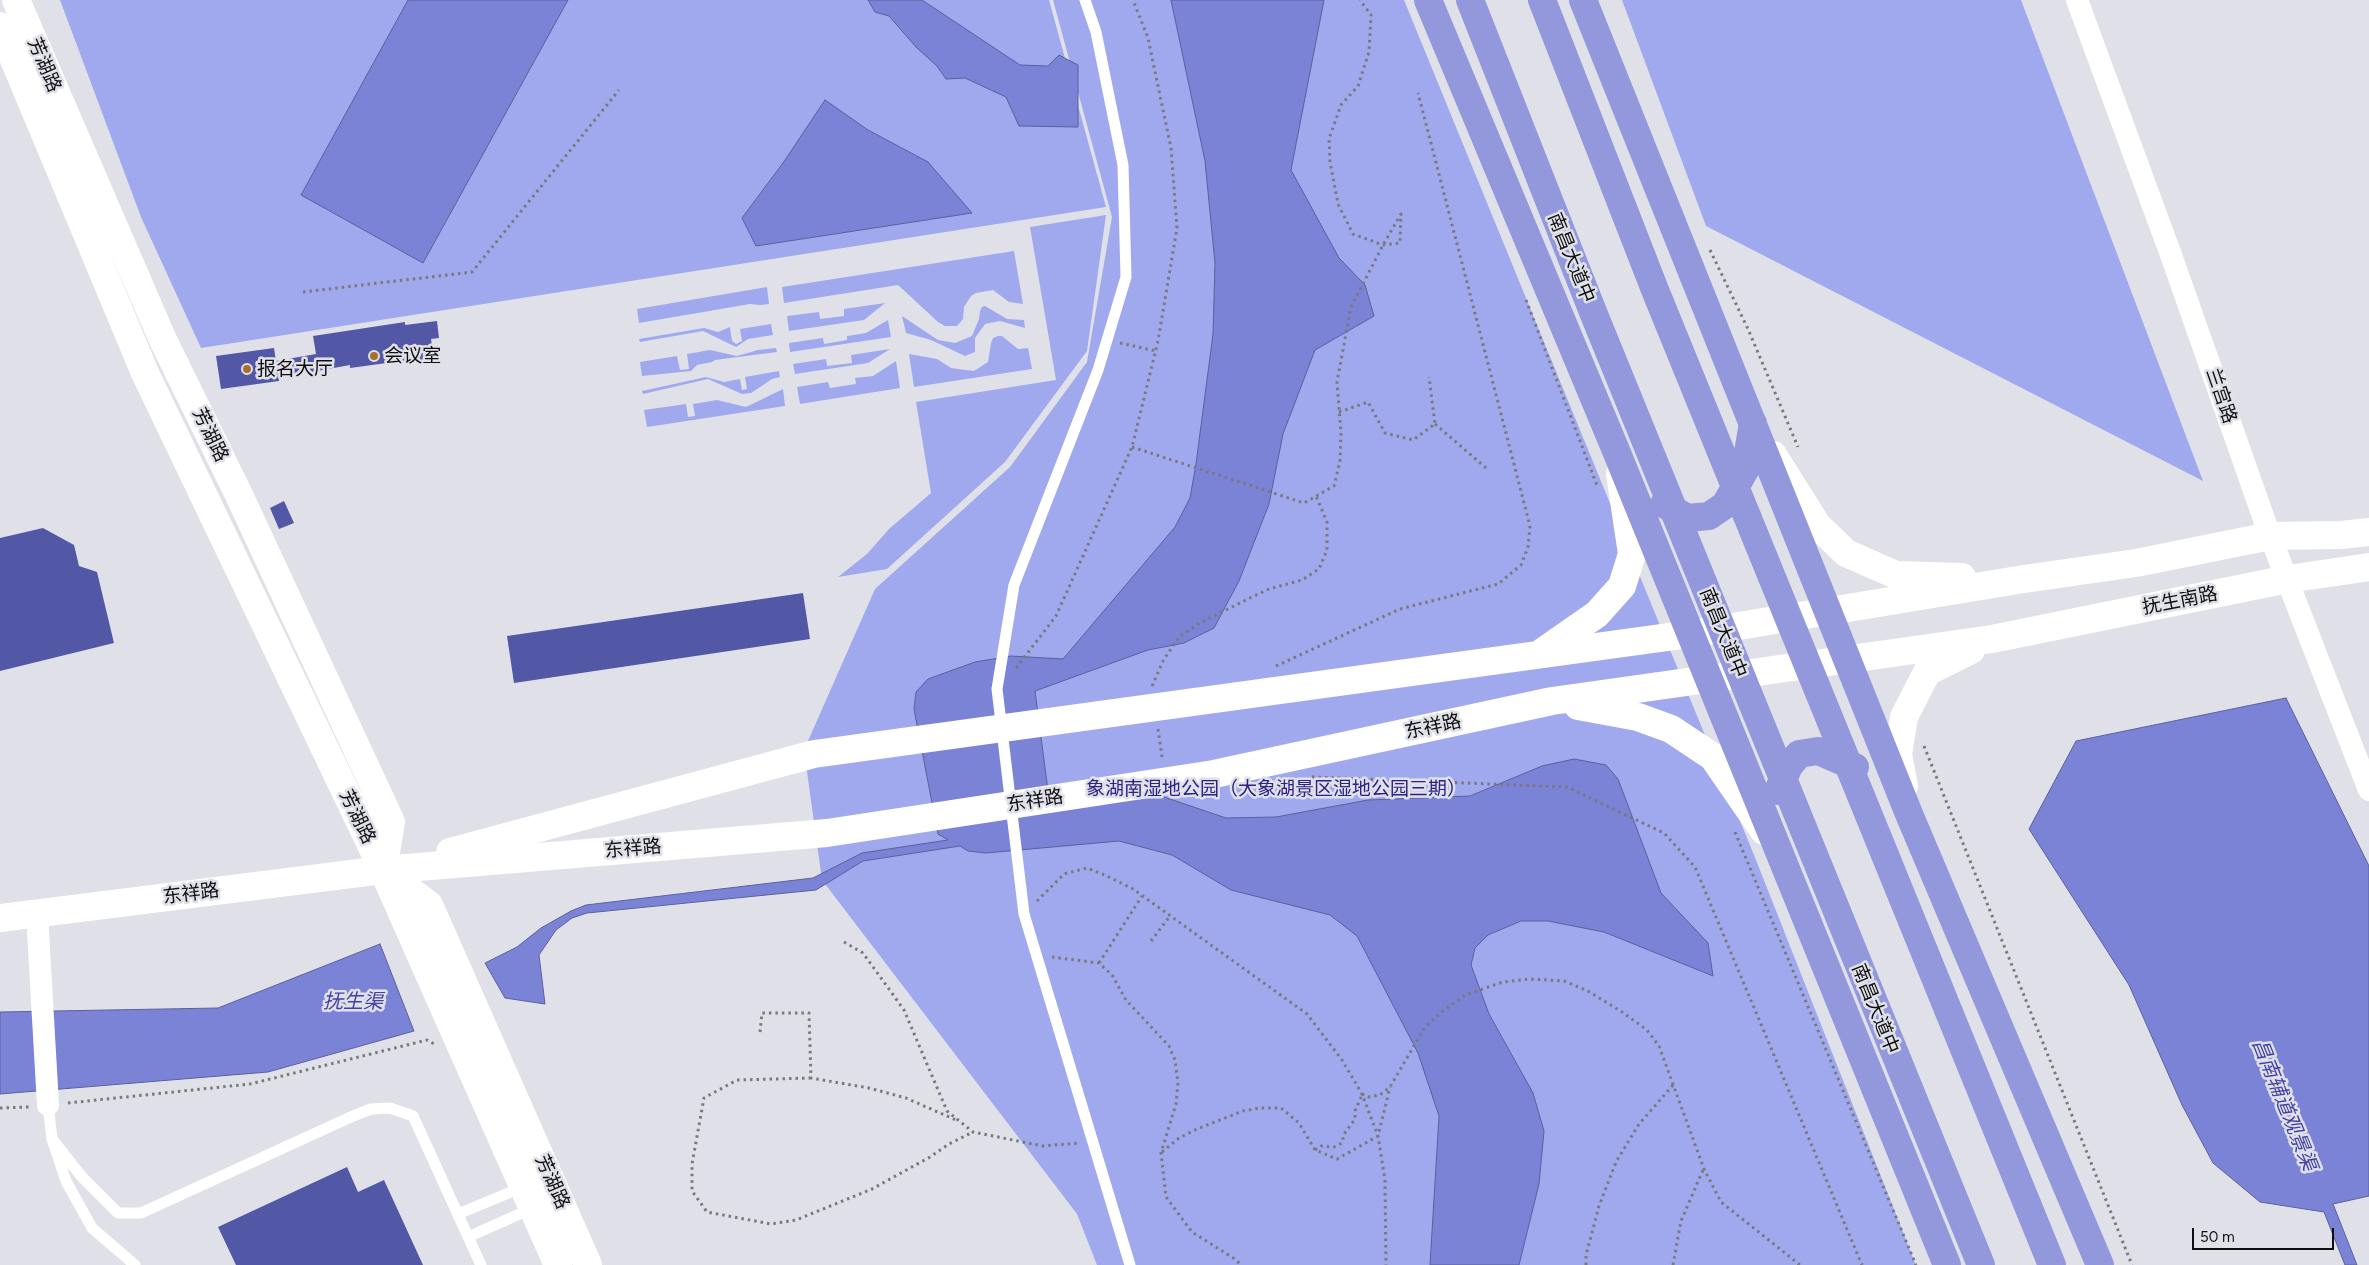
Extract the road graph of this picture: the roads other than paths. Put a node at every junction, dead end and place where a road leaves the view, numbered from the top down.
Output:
1 (16, 0) edge
2 (1085, 0) edge
3 (1428, 0) edge
4 (1470, 0) edge
5 (1542, 0) edge
6 (1583, 0) edge
7 (2077, 0) edge
8 (0, 26) edge
9 (1753, 423) junction
10 (1617, 453) junction
11 (2369, 532) edge
12 (2270, 536) junction
13 (2369, 567) edge
14 (2024, 579) junction
15 (2288, 579) junction
16 (1828, 612) junction
17 (1690, 634) junction
18 (1992, 640) junction
19 (1536, 656) junction
20 (1847, 660) junction
21 (1709, 680) junction
22 (1552, 701) junction
23 (2369, 790) edge
24 (1909, 814) junction
25 (1777, 849) junction
26 (383, 870) junction
27 (38, 914) junction
28 (0, 918) edge
29 (48, 1106) joint
30 (52, 1139) junction
31 (528, 1197) junction
32 (458, 1214) junction
33 (468, 1237) junction
34 (135, 1265) edge
35 (481, 1265) edge
36 (558, 1265) edge
37 (588, 1265) edge
38 (1130, 1265) edge
39 (1947, 1265) edge
40 (1981, 1265) edge
41 (2052, 1265) edge
42 (2100, 1265) edge

1 - 26 main road, 芳湖路
2 - 38 lane
3 - 10 highway
4 - 40 highway, 南昌大道中
5 - 41 highway
6 - 9 highway
7 - 12 street, 兰宫路
8 - 26 main road, 芳湖路
9 - 10 highway
9 - 14 main road
9 - 16 highway
10 - 17 highway
10 - 19 main road
11 - 12 main road
12 - 14 main road
12 - 15 street, 兰宫路
13 - 15 main road, 抚生南路
14 - 16 main road, 东祥路
15 - 18 main road, 抚生南路
15 - 23 street, 兰宫路
16 - 17 main road, 东祥路
16 - 20 highway
17 - 19 main road, 东祥路
17 - 21 highway
18 - 20 main road, 东祥路
18 - 24 main road
19 - 26 main road, 东祥路
20 - 21 main road, 东祥路
20 - 24 highway
21 - 22 main road, 东祥路
21 - 25 highway
22 - 25 main road
22 - 26 main road, 东祥路
24 - 25 highway
24 - 42 highway
25 - 39 highway
26 - 27 main road, 东祥路
26 - 31 main road, 芳湖路
26 - 37 main road, 芳湖路
27 - 28 main road, 东祥路
27 - 29 street
29 - 30 lane
30 - 32 lane
30 - 34 lane
31 - 32 lane
31 - 33 lane
31 - 36 main road, 芳湖路
32 - 33 lane
33 - 35 lane

